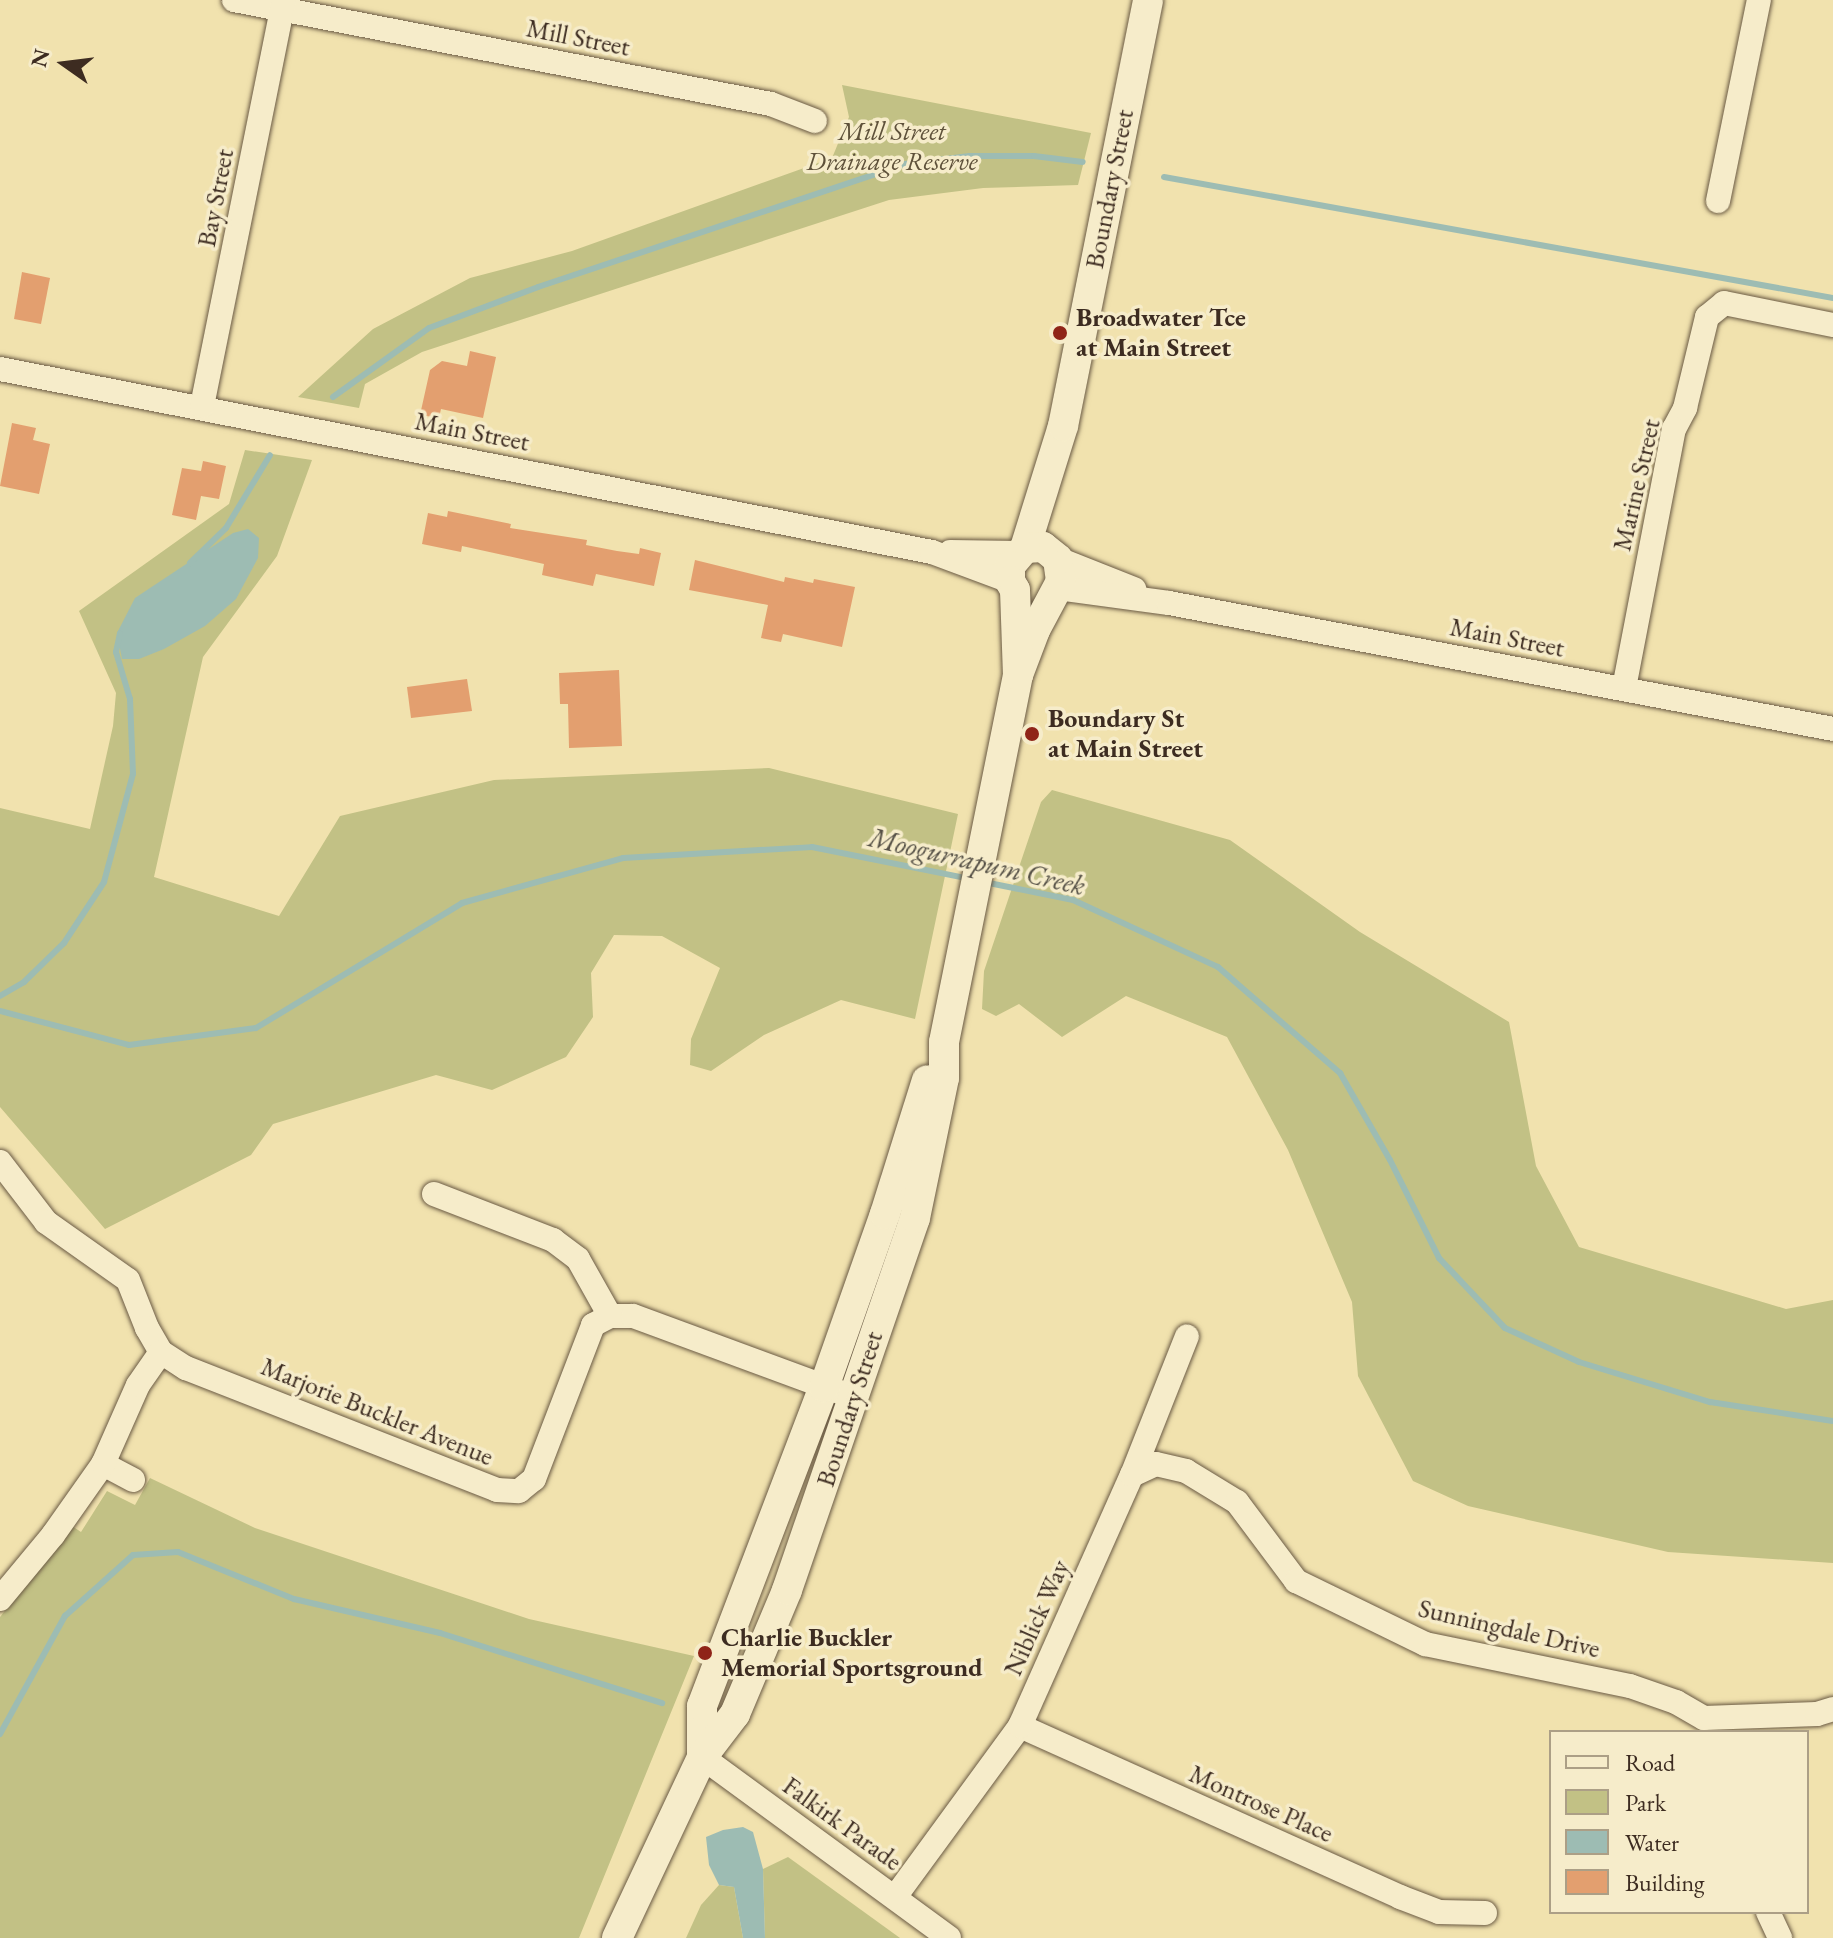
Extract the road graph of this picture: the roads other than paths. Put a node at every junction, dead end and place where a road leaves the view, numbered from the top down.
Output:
1 (234, 0) edge
2 (1148, 0) edge
3 (1759, 0) edge
4 (283, 5) edge
5 (815, 121) dead end
6 (1718, 201) dead end
7 (1833, 325) edge
8 (0, 369) edge
9 (202, 406) junction
10 (1036, 571) junction
11 (1624, 688) junction
12 (1833, 729) edge
13 (944, 1042) junction
14 (0, 1162) edge
15 (434, 1194) dead end
16 (610, 1316) junction
17 (1187, 1336) dead end
18 (161, 1352) junction
19 (824, 1387) junction
20 (853, 1397) junction
21 (103, 1464) junction
22 (1132, 1475) junction
23 (133, 1480) dead end
24 (0, 1599) edge
25 (1833, 1709) edge
26 (1703, 1725) edge
27 (1020, 1726) junction
28 (702, 1757) junction
29 (895, 1897) junction
30 (1485, 1913) dead end
31 (1769, 1914) edge
32 (617, 1938) edge
33 (949, 1938) edge
34 (1780, 1938) edge

1 - 4 street, Mill Street
2 - 10 street, Boundary Street
3 - 6 street
4 - 5 street, Mill Street
4 - 9 street, Bay Street
7 - 11 street, Marine Street
8 - 9 street, Main Street
9 - 10 street, Main Street
10 - 11 street, Main Street
10 - 13 street, Boundary Street
11 - 12 street, Main Street
13 - 19 street, Boundary Street
13 - 20 street, Boundary Street
14 - 18 street
15 - 16 street
16 - 18 street, Marjorie Buckler Avenue
16 - 19 street
17 - 22 street, Niblick Way
18 - 21 street
19 - 20 street
19 - 28 street, Boundary Street
20 - 28 street, Boundary Street
21 - 23 street
21 - 24 street
22 - 26 street, Sunningdale Drive
22 - 27 street, Niblick Way
25 - 26 street, Sunningdale Drive
27 - 29 street, Niblick Way
27 - 30 street, Montrose Place
28 - 29 street, Falkirk Parade
28 - 32 street, Boundary Street
29 - 33 street, Falkirk Parade
31 - 34 street

